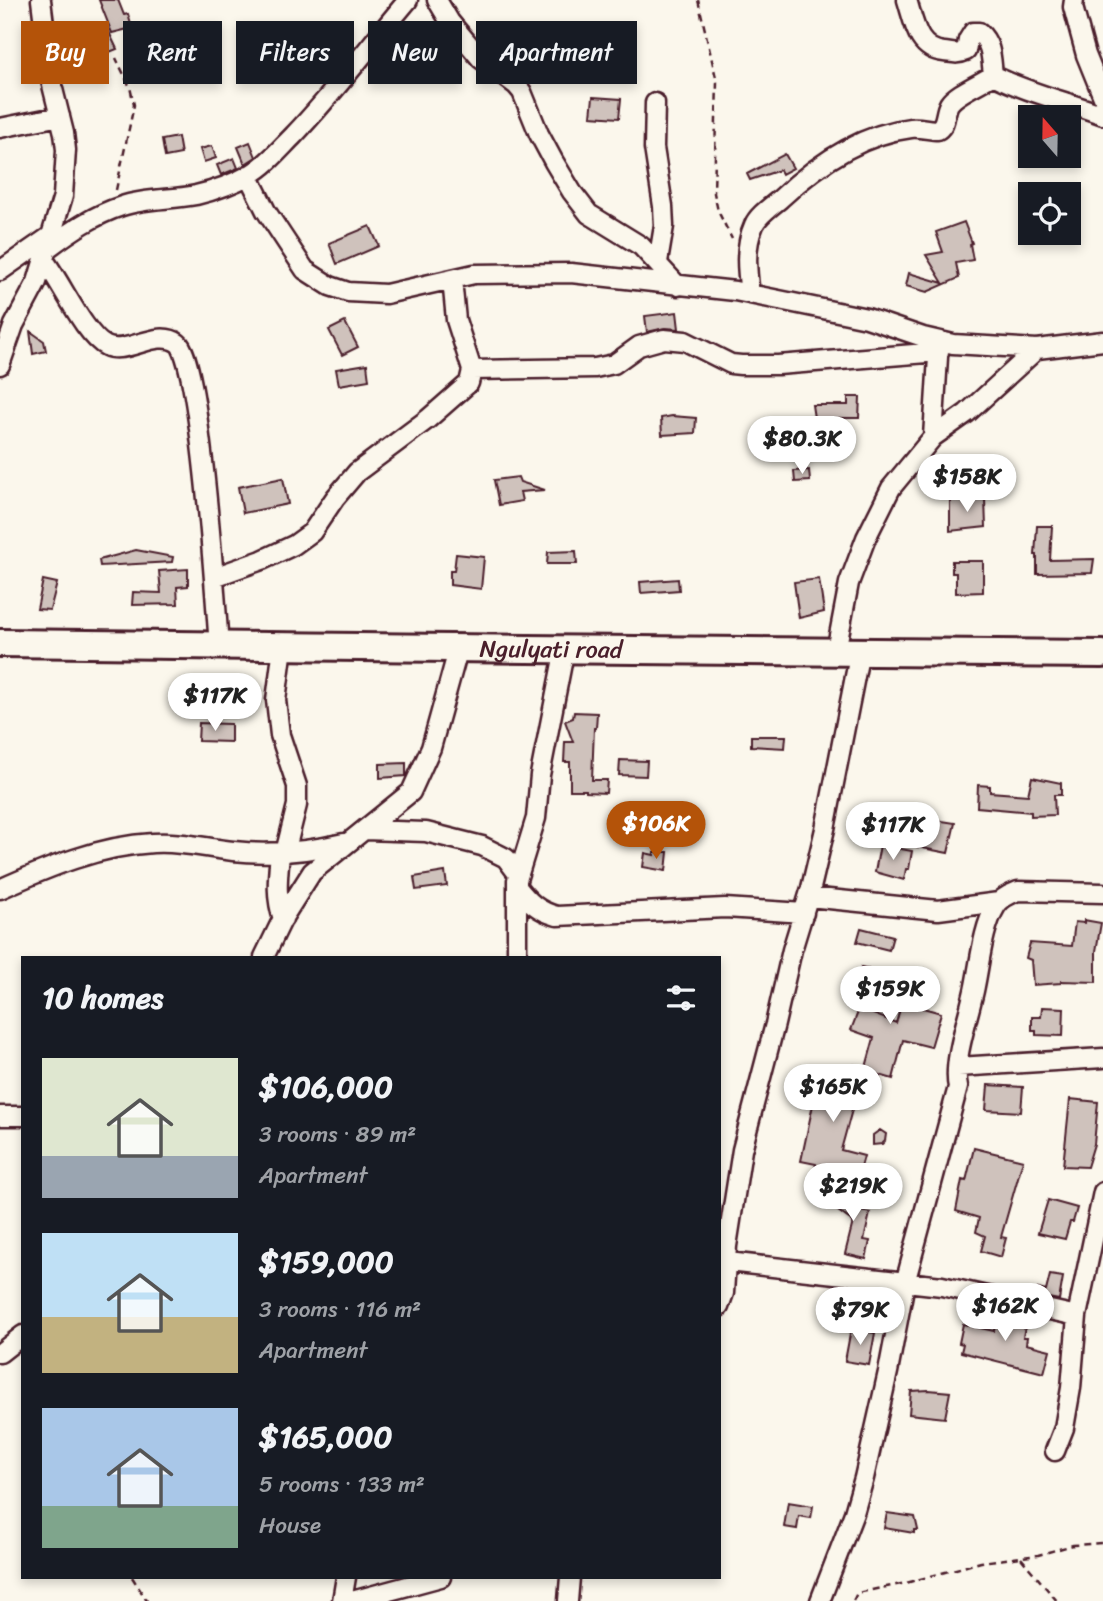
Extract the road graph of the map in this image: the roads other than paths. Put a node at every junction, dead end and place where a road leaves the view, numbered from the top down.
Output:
1 (41, 0) edge
2 (408, 0) edge
3 (437, 0) edge
4 (907, 0) edge
5 (1074, 0) edge
6 (993, 75) junction
7 (1103, 97) edge
8 (655, 103) dead end
9 (1103, 115) edge
10 (60, 116) junction
11 (0, 128) edge
12 (248, 175) junction
13 (48, 248) junction
14 (658, 262) junction
15 (0, 271) edge
16 (452, 279) junction
17 (678, 286) junction
18 (750, 294) junction
19 (1103, 341) edge
20 (939, 347) junction
21 (1037, 349) junction
22 (0, 365) edge
23 (472, 370) junction
24 (933, 437) junction
25 (214, 577) junction
26 (0, 643) edge
27 (219, 647) junction
28 (283, 647) junction
29 (459, 647) junction
30 (565, 648) junction
31 (848, 651) junction
32 (1103, 654) edge
33 (364, 830) junction
34 (350, 842) junction
35 (283, 853) junction
36 (518, 881) junction
37 (0, 889) edge
38 (1103, 893) edge
39 (999, 902) junction
40 (806, 905) junction
41 (283, 919) junction
42 (264, 956) edge
43 (516, 956) edge
44 (1103, 1058) edge
45 (958, 1067) junction
46 (0, 1116) edge
47 (21, 1116) edge
48 (1103, 1192) edge
49 (723, 1262) edge
50 (905, 1283) junction
51 (721, 1301) edge
52 (1077, 1316) junction
53 (21, 1337) edge
54 (0, 1353) edge
55 (1055, 1451) dead end
56 (346, 1579) edge
57 (434, 1579) edge
58 (570, 1579) edge
59 (342, 1601) edge
60 (352, 1601) edge
61 (568, 1601) edge
62 (820, 1601) edge

1 - 10 street
2 - 12 street
3 - 14 street
4 - 6 street
5 - 7 street
6 - 9 street
6 - 18 street
8 - 14 street
10 - 11 street
10 - 13 street
12 - 13 street
12 - 16 street
13 - 15 street
13 - 22 street
13 - 25 street
14 - 17 street
16 - 17 street
16 - 23 street
17 - 18 street
18 - 20 street
19 - 21 street
20 - 21 street
20 - 23 street
20 - 24 street
21 - 24 street
23 - 25 street
24 - 31 street
25 - 27 street
26 - 27 main road, Ngulyati road
27 - 28 main road, Ngulyati road
28 - 29 main road, Ngulyati road
28 - 35 street
29 - 30 main road, Ngulyati road
29 - 33 street
30 - 31 main road, Ngulyati road
30 - 36 street
31 - 32 main road, Ngulyati road
31 - 40 street
33 - 34 street
33 - 36 street
34 - 35 street
34 - 41 street
35 - 37 street
35 - 41 street
36 - 40 street
36 - 43 street
38 - 39 street
39 - 40 street
39 - 45 street
40 - 49 street
41 - 42 street
44 - 45 street
45 - 50 street
46 - 47 street
48 - 52 street
49 - 50 street
49 - 51 street
50 - 52 street
50 - 62 street
52 - 55 street
53 - 54 street
56 - 59 street
57 - 60 street
58 - 61 street

